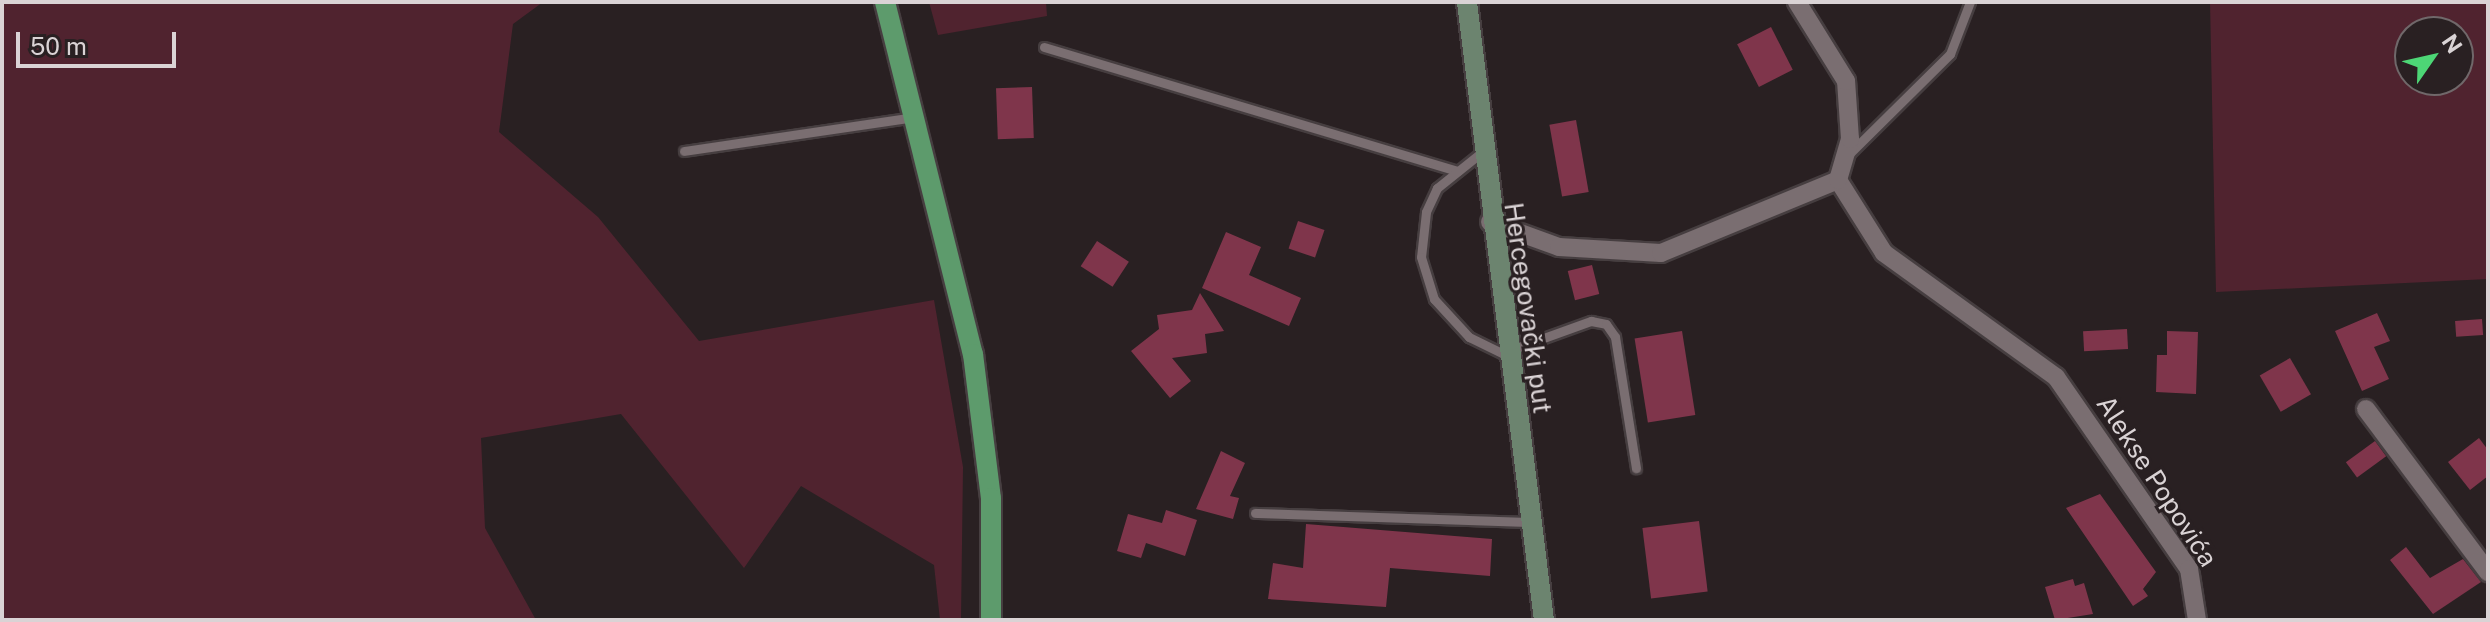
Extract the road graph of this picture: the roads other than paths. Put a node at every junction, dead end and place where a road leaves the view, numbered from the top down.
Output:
1 (885, 2) edge
2 (1467, 2) edge
3 (1797, 2) edge
4 (1970, 2) edge
5 (1044, 47) dead end
6 (917, 117) junction
7 (684, 151) dead end
8 (1482, 152) junction
9 (1847, 157) junction
10 (1458, 171) junction
11 (1838, 180) junction
12 (1490, 222) junction
13 (1508, 353) junction
14 (2366, 409) dead end
15 (1636, 468) dead end
16 (1255, 513) dead end
17 (1531, 522) junction
18 (2488, 572) edge
19 (991, 620) edge
20 (1544, 620) edge
21 (2197, 620) edge

1 - 6 main road
2 - 8 main road, Hercegovački put
3 - 9 street
4 - 9 lane
5 - 10 lane
6 - 7 lane
6 - 19 main road
8 - 10 lane
8 - 12 main road, Hercegovački put
9 - 11 street
10 - 13 lane
11 - 12 street
11 - 21 street, Alekse Popovića
12 - 13 main road, Hercegovački put
13 - 15 lane
13 - 17 main road, Hercegovački put
14 - 18 street
16 - 17 lane
17 - 20 main road, Hercegovački put

